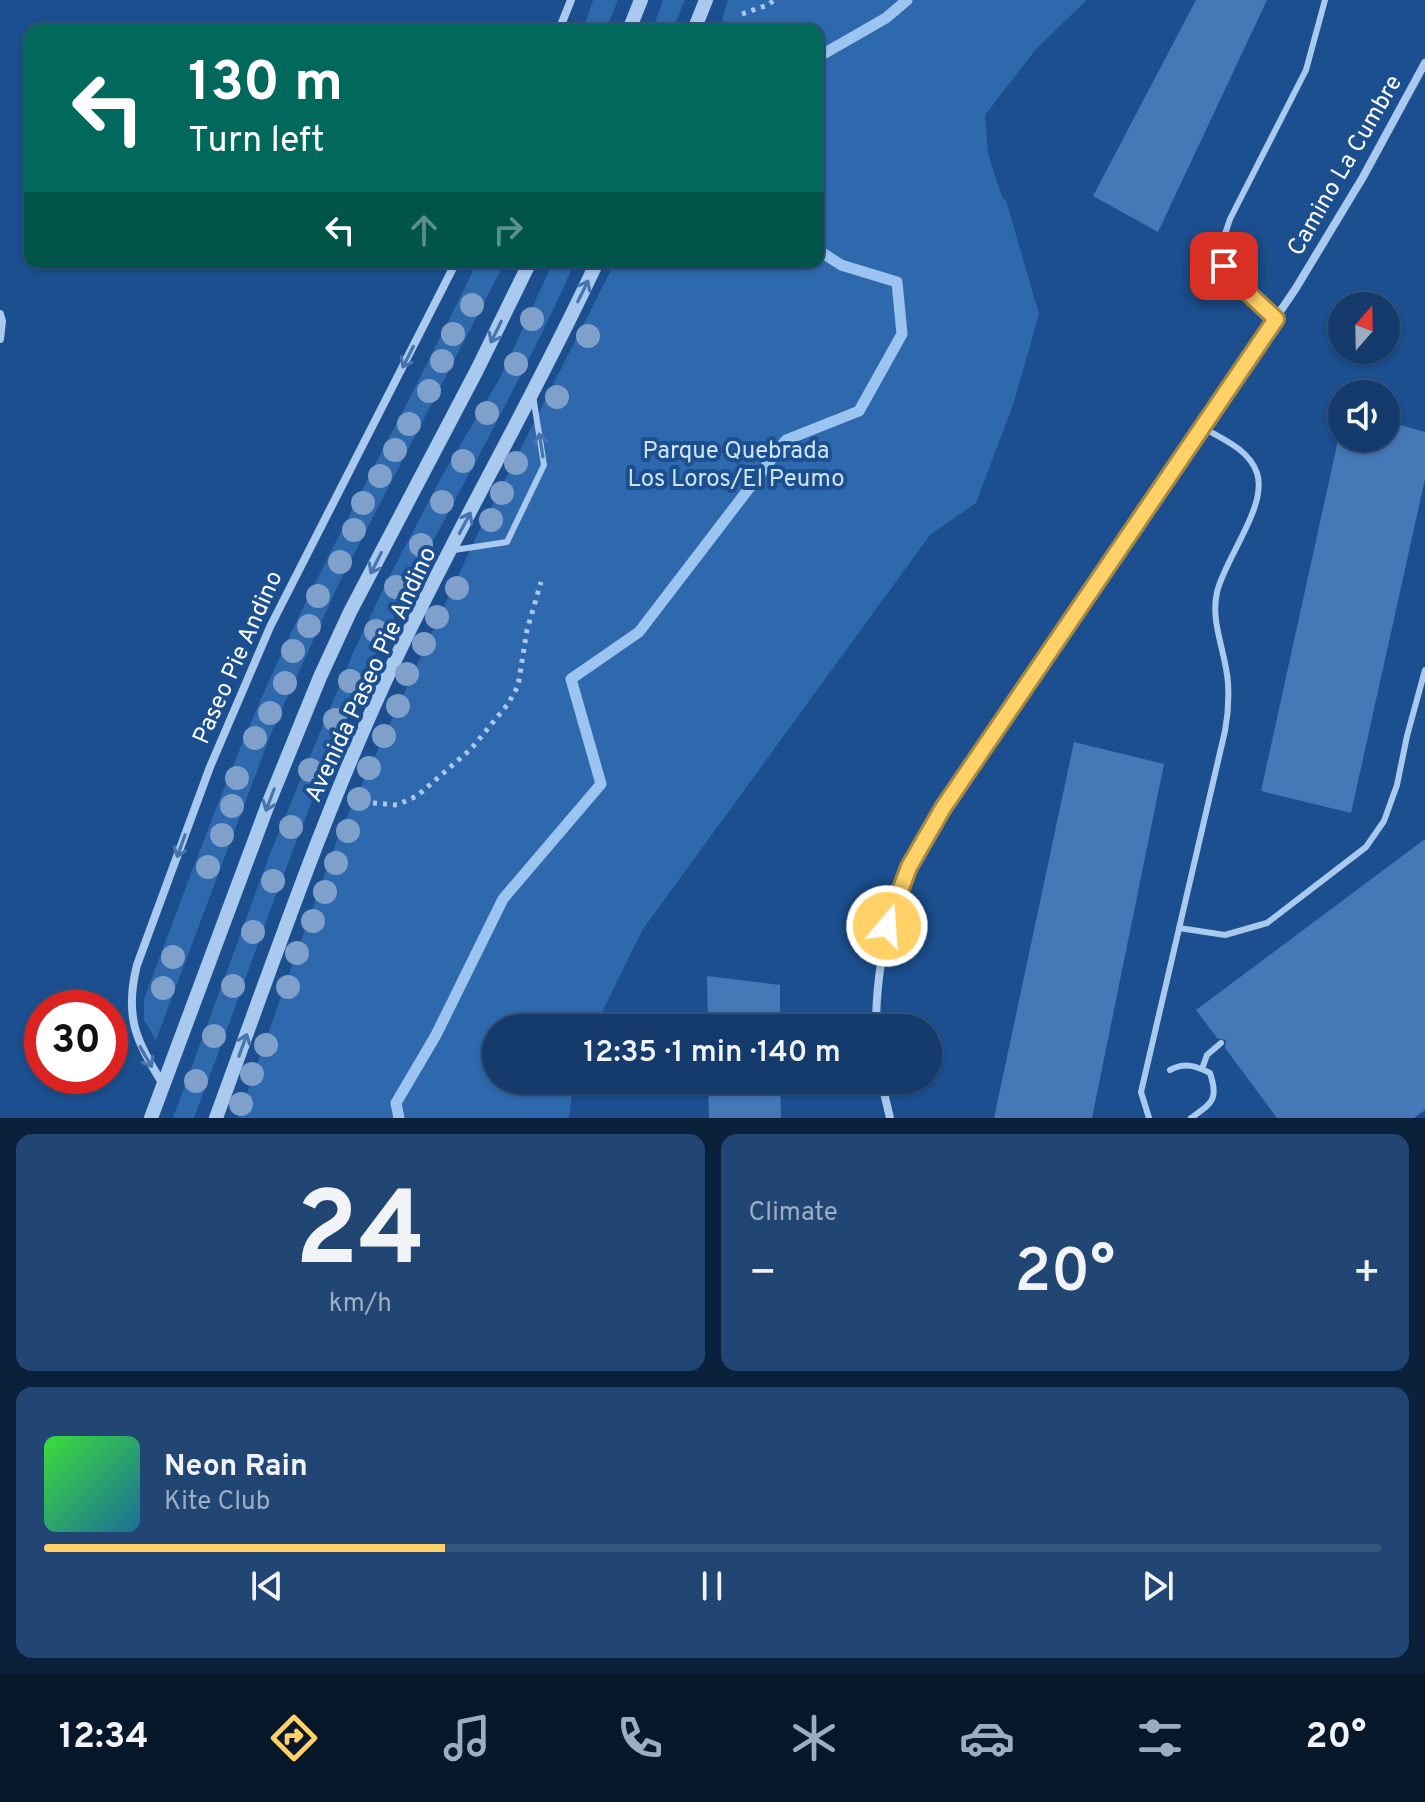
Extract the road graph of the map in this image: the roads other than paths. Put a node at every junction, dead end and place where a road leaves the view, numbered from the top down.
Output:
1 (571, 0) edge
2 (641, 0) edge
3 (706, 0) edge
4 (1325, 0) edge
5 (561, 24) edge
6 (631, 24) edge
7 (696, 24) edge
8 (1425, 63) edge
9 (453, 268) edge
10 (527, 268) edge
11 (594, 268) edge
12 (0, 314) edge
13 (1276, 319) junction
14 (0, 339) edge
15 (533, 395) junction
16 (1202, 427) junction
17 (450, 550) junction
18 (1425, 670) edge
19 (1179, 928) junction
20 (877, 1014) edge
21 (1221, 1043) dead end
22 (1202, 1069) junction
23 (1170, 1070) dead end
24 (163, 1084) junction
25 (884, 1094) edge
26 (151, 1118) edge
27 (216, 1118) edge
28 (890, 1118) edge
29 (1149, 1118) edge
30 (1191, 1118) edge

1 - 5 street
2 - 6 street
3 - 7 street
4 - 13 lane
8 - 13 street, Camino La Cumbre
9 -> 24 street, Paseo Pie Andino
10 -> 24 street, Avenida Paseo Pie Andino
15 -> 11 street, Avenida Paseo Pie Andino
12 - 14 street
13 - 16 street, Camino La Cumbre
17 -> 15 street, Avenida Paseo Pie Andino
17 -> 15 lane
16 - 19 lane
16 - 20 street, Camino La Cumbre
27 -> 17 street, Avenida Paseo Pie Andino
18 - 19 lane
19 - 29 lane
21 - 22 lane
22 - 23 lane
22 - 30 lane
24 - 26 street, Avenida Paseo Pie Andino
25 - 28 street

